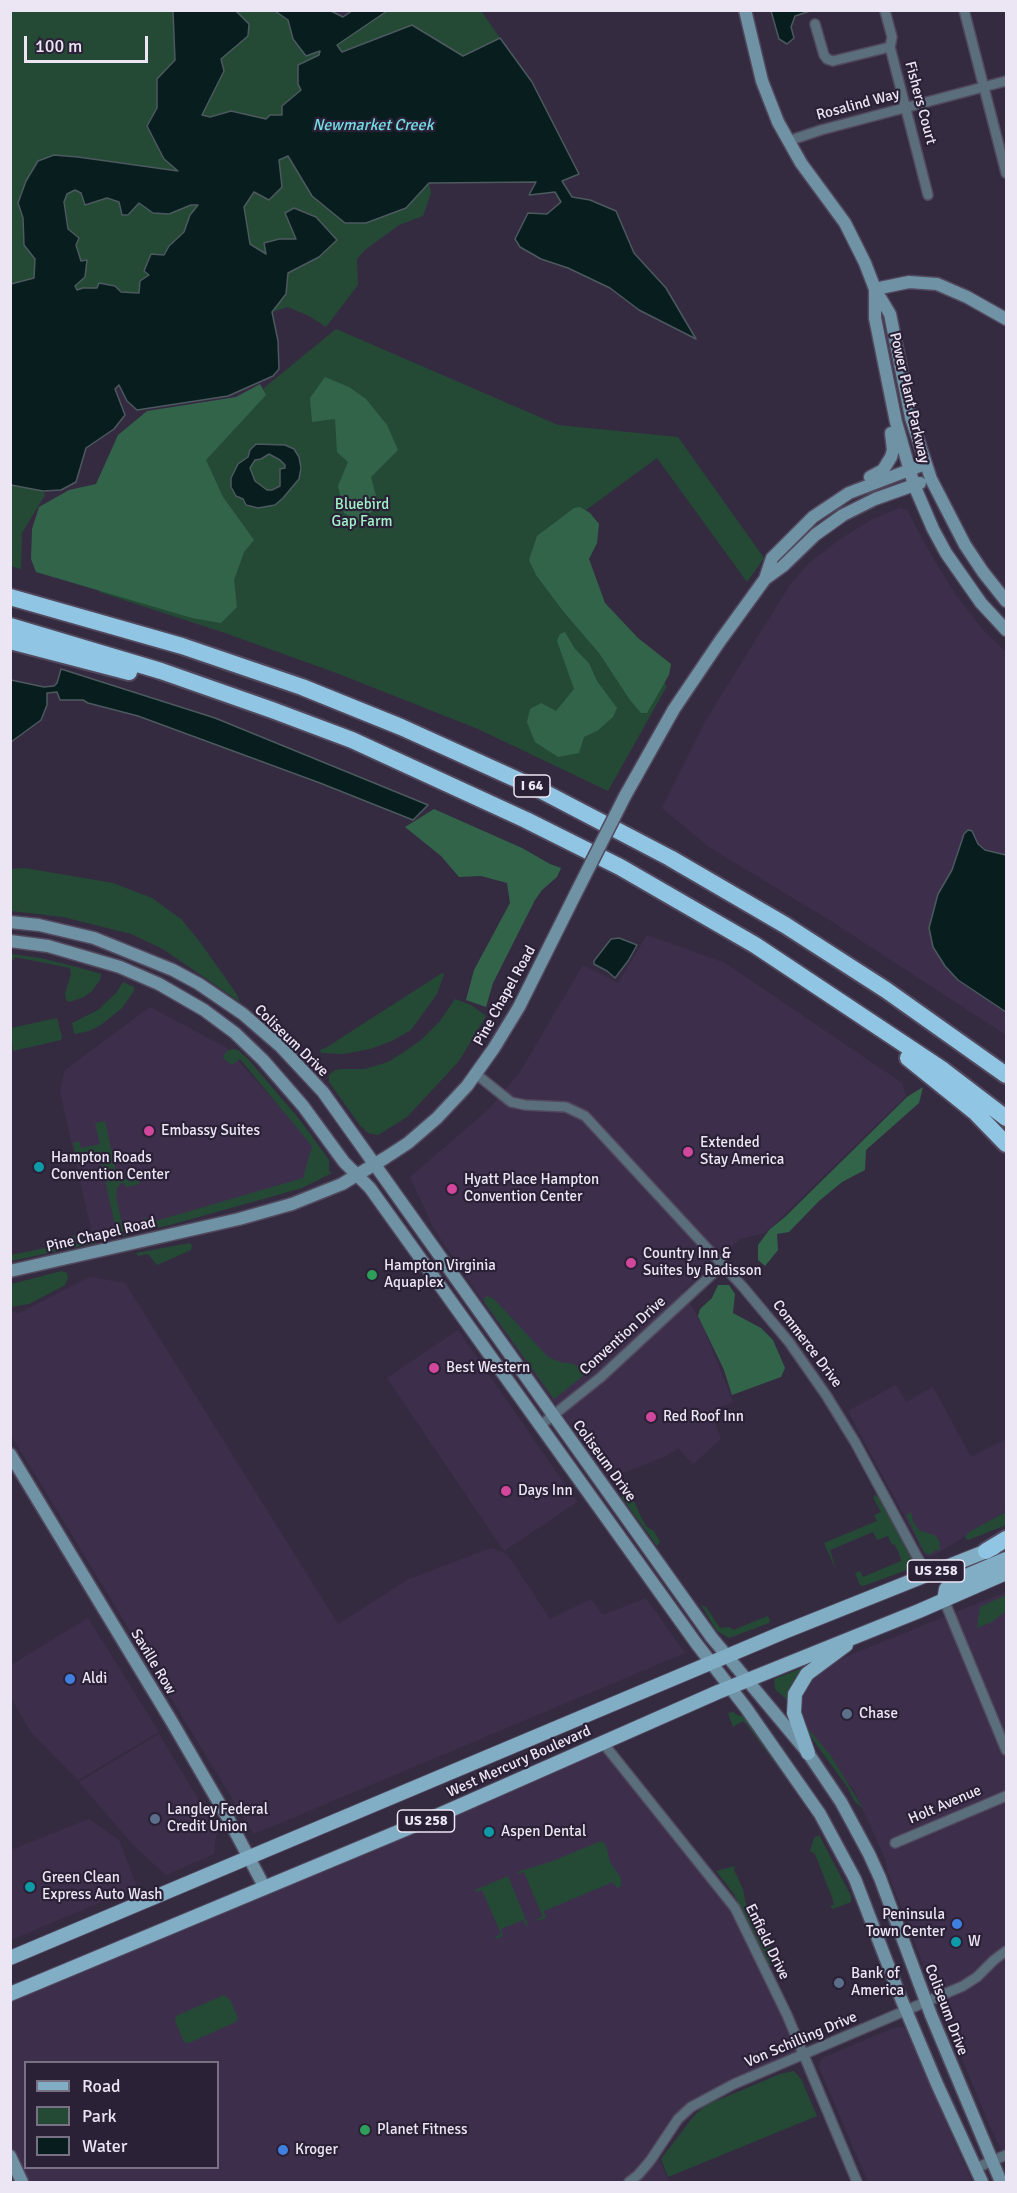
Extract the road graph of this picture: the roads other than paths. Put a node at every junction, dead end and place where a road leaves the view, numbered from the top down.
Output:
1 (745, 10) edge
2 (964, 10) edge
3 (885, 11) edge
4 (815, 24) dead end
5 (890, 47) junction
6 (1006, 81) edge
7 (984, 87) junction
8 (906, 108) junction
9 (788, 141) junction
10 (1006, 173) edge
11 (928, 195) dead end
12 (875, 288) junction
13 (1006, 319) edge
14 (886, 373) junction
15 (925, 464) junction
16 (909, 470) junction
17 (931, 479) junction
18 (914, 485) junction
19 (830, 505) junction
20 (765, 579) junction
21 (10, 597) edge
22 (1006, 601) edge
23 (10, 626) edge
24 (1006, 630) edge
25 (10, 641) edge
26 (272, 710) junction
27 (10, 922) edge
28 (10, 941) edge
29 (839, 999) junction
30 (476, 1074) junction
31 (1006, 1075) edge
32 (1006, 1118) edge
33 (1006, 1144) edge
34 (374, 1166) junction
35 (357, 1175) junction
36 (723, 1265) junction
37 (10, 1272) edge
38 (553, 1416) junction
39 (541, 1425) junction
40 (10, 1455) edge
41 (1006, 1541) edge
42 (986, 1551) joint
43 (1006, 1559) edge
44 (1006, 1573) edge
45 (927, 1575) junction
46 (944, 1600) junction
47 (862, 1633) junction
48 (726, 1656) junction
49 (712, 1663) junction
50 (746, 1680) junction
51 (730, 1687) junction
52 (603, 1743) junction
53 (1006, 1750) edge
54 (808, 1753) junction
55 (1006, 1796) edge
56 (895, 1843) dead end
57 (250, 1858) junction
58 (265, 1888) junction
59 (1006, 1951) edge
60 (10, 1958) edge
61 (10, 1995) edge
62 (926, 2003) junction
63 (906, 2011) junction
64 (804, 2055) junction
65 (1006, 2155) edge
66 (10, 2156) edge
67 (992, 2162) junction
68 (976, 2169) junction
69 (22, 2182) edge
70 (629, 2182) edge
71 (857, 2182) edge
72 (982, 2182) edge
73 (1000, 2182) edge

1 - 9 street, Power Plant Parkway
2 - 7 street
3 - 5 street
4 - 5 street, Fishers Court
5 - 8 street, Fishers Court
6 - 7 street, Rosalind Way
7 - 8 street, Rosalind Way
7 - 10 street
8 - 9 street, Rosalind Way
8 - 11 street, Fishers Court
9 - 12 street, Power Plant Parkway
12 - 13 street
12 - 14 street, Power Plant Parkway
12 - 15 street, Power Plant Parkway
14 - 16 street, Power Plant Parkway
14 - 19 street
15 - 16 street, Pine Chapel Road
15 - 17 street, Power Plant Parkway
16 - 18 street, Power Plant Parkway
16 - 19 street, Pine Chapel Road
17 - 18 street, Pine Chapel Road
17 - 22 street, Power Plant Parkway
18 - 20 street, Pine Chapel Road
18 - 24 street, Power Plant Parkway
19 - 20 street, Pine Chapel Road
20 - 30 street, Pine Chapel Road, bridge
21 - 31 highway, I 64
23 - 26 highway, I 64
25 - 26 highway
26 - 29 highway, I 64
27 - 34 street, Coliseum Drive
28 - 35 street, Coliseum Drive
29 - 32 highway, I 64
29 - 33 highway
30 - 34 street, Pine Chapel Road
30 - 36 street, Commerce Drive
34 - 35 street, Pine Chapel Road
34 - 38 street, Coliseum Drive
35 - 37 street, Pine Chapel Road
35 - 39 street, Coliseum Drive
36 - 38 street, Convention Drive
36 - 45 street, Commerce Drive
38 - 39 street, Convention Drive
38 - 48 street, Coliseum Drive
39 - 49 street, Coliseum Drive
40 - 57 street, Saville Row
41 - 42 highway
42 - 45 main road, West Mercury Boulevard / US 258
43 - 46 main road
44 - 46 main road, West Mercury Boulevard / US 258
45 - 48 main road, West Mercury Boulevard / US 258
46 - 47 main road, West Mercury Boulevard / US 258
46 - 53 street
47 - 50 main road, West Mercury Boulevard / US 258
47 - 54 main road
48 - 49 main road, West Mercury Boulevard / US 258
48 - 50 street, Coliseum Drive
49 - 51 street, Coliseum Drive
49 - 57 main road, West Mercury Boulevard / US 258
50 - 51 main road, West Mercury Boulevard / US 258
50 - 54 street, Coliseum Drive
51 - 52 main road, West Mercury Boulevard / US 258
51 - 63 street, Coliseum Drive
52 - 58 main road, West Mercury Boulevard / US 258
52 - 64 street, Enfield Drive
54 - 62 street, Coliseum Drive
55 - 56 street, Holt Avenue
57 - 58 street, Saville Row
57 - 60 main road, West Mercury Boulevard / US 258
58 - 61 main road, West Mercury Boulevard / US 258
59 - 62 street, Von Schilling Drive
62 - 63 street, Von Schilling Drive
62 - 67 street, Coliseum Drive
63 - 64 street, Von Schilling Drive
63 - 68 street, Coliseum Drive
64 - 70 street, Von Schilling Drive
64 - 71 street, Enfield Drive
65 - 67 street
66 - 69 street
67 - 68 street
67 - 73 street, Coliseum Drive
68 - 72 street, Coliseum Drive

